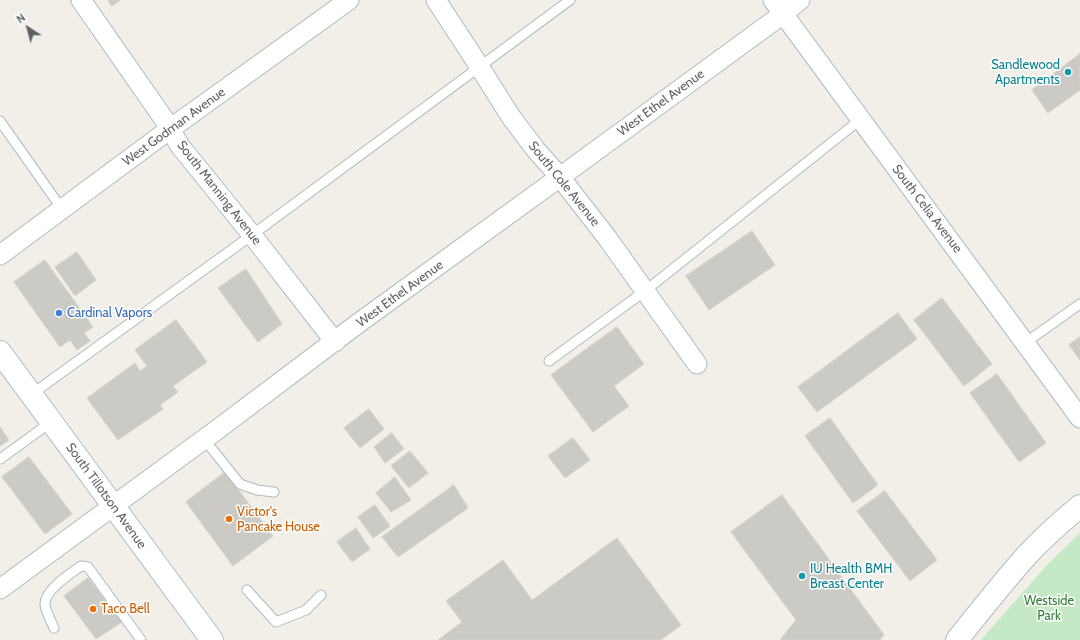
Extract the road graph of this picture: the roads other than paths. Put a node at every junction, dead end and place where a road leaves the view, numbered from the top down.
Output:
1 (81, 0) edge
2 (349, 0) edge
3 (436, 0) edge
4 (570, 0) edge
5 (800, 0) edge
6 (778, 7) edge
7 (479, 67) junction
8 (861, 119) junction
9 (0, 121) edge
10 (170, 129) junction
11 (560, 178) junction
12 (62, 209) junction
13 (252, 235) junction
14 (0, 255) edge
15 (645, 291) junction
16 (1080, 304) edge
17 (335, 342) junction
18 (1025, 342) junction
19 (0, 352) edge
20 (549, 362) dead end
21 (698, 364) dead end
22 (32, 394) junction
23 (1080, 418) edge
24 (51, 422) junction
25 (204, 439) junction
26 (0, 459) edge
27 (274, 492) dead end
28 (113, 506) junction
29 (1080, 506) edge
30 (0, 589) edge
31 (247, 590) dead end
32 (320, 594) dead end
33 (54, 628) dead end
34 (141, 640) edge
35 (212, 640) edge
36 (957, 640) edge

1 - 10 street, South Manning Avenue
2 - 10 street, West Godman Avenue
3 - 7 street, South Cole Avenue
4 - 7 lane
5 - 6 street, West Ethel Avenue
6 - 8 street, South Celia Avenue
6 - 11 street, West Ethel Avenue
7 - 11 street, South Cole Avenue
7 - 13 lane
8 - 15 lane
8 - 18 street, South Celia Avenue
9 - 12 lane
10 - 12 street, West Godman Avenue
10 - 13 street, South Manning Avenue
11 - 15 street, South Cole Avenue
11 - 17 street, West Ethel Avenue
12 - 14 street, West Godman Avenue
13 - 17 street, South Manning Avenue
13 - 22 lane
15 - 20 lane
15 - 21 street, South Cole Avenue
16 - 18 lane
17 - 25 street, West Ethel Avenue
18 - 23 street, South Celia Avenue
19 - 22 main road, South Tillotson Avenue
22 - 24 main road, South Tillotson Avenue
24 - 26 lane
24 - 28 main road, South Tillotson Avenue
25 - 27 lane
25 - 28 street, West Ethel Avenue
28 - 30 street, West Ethel Avenue
28 - 35 main road, South Tillotson Avenue
29 - 36 main road
31 - 32 lane
33 - 34 lane

